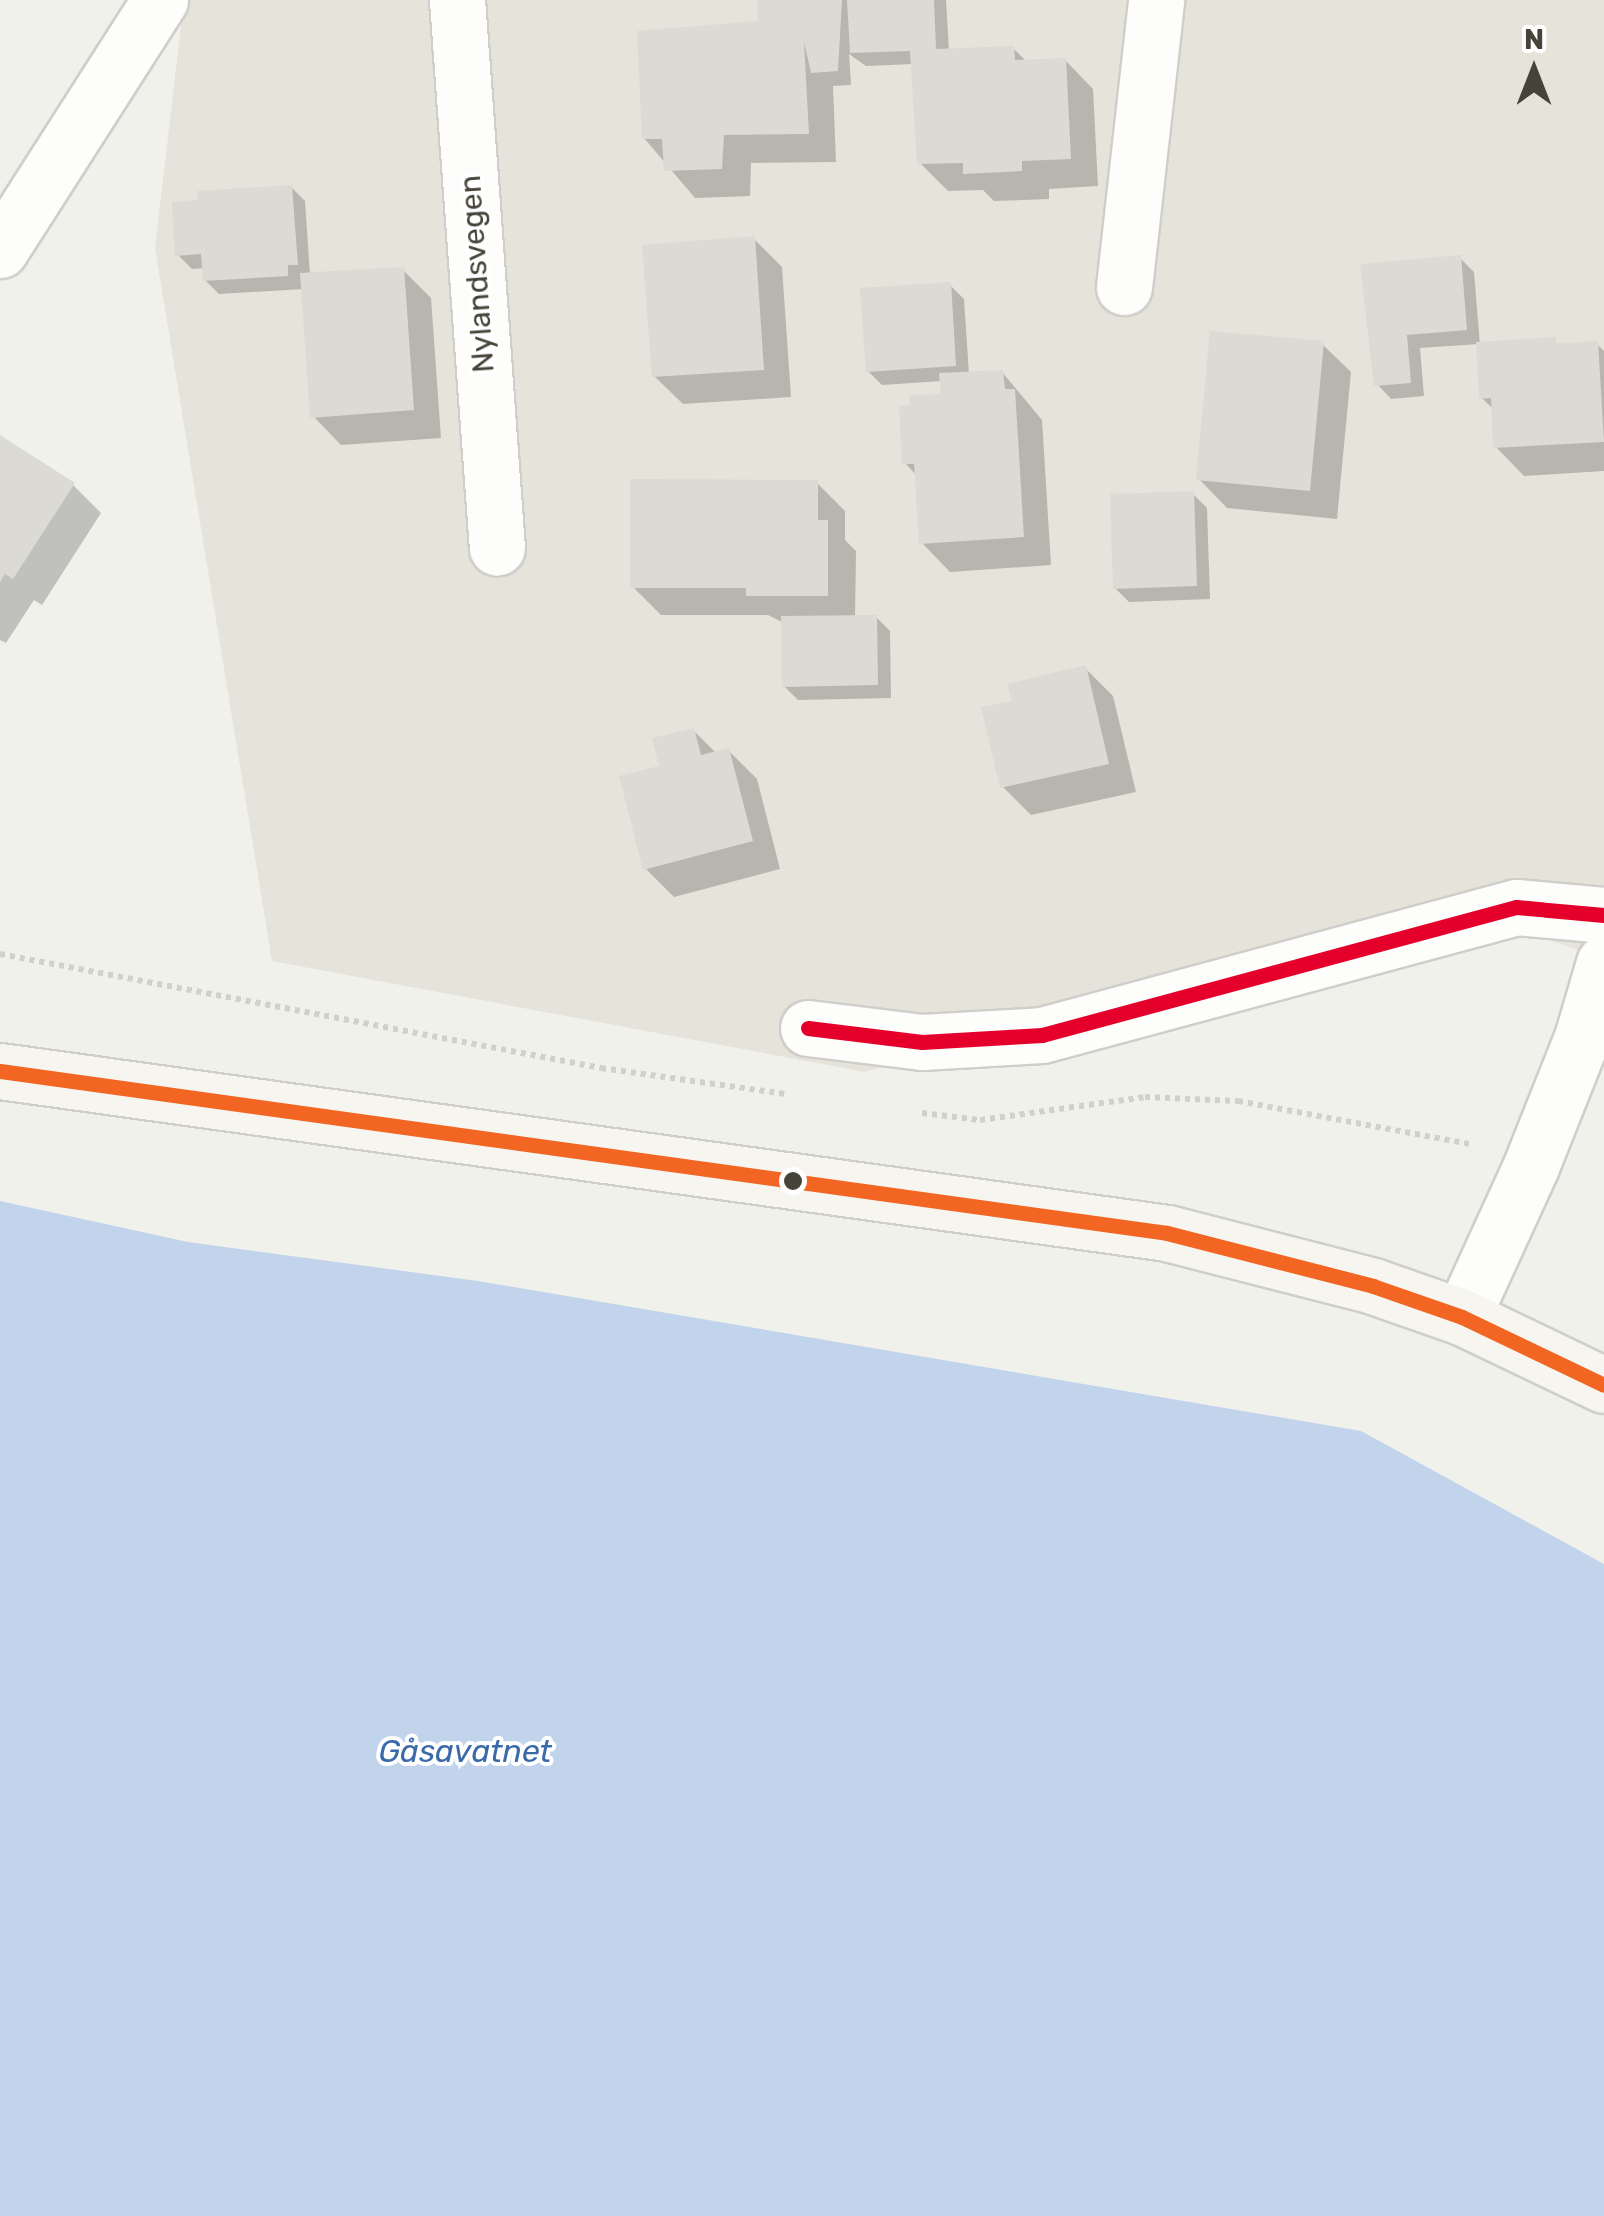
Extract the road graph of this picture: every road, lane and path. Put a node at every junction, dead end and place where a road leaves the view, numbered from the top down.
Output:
1 (160, 0) edge
2 (457, 0) edge
3 (1156, 0) edge
4 (0, 250) edge
5 (1124, 287) dead end
6 (497, 548) dead end
7 (1604, 915) edge
8 (0, 954) edge
9 (1604, 963) edge
10 (808, 1028) dead end
11 (1593, 1042) edge
12 (0, 1071) edge
13 (797, 1096) dead end
14 (912, 1112) dead end
15 (1485, 1147) dead end
16 (1462, 1317) junction
17 (1604, 1385) edge

1 - 4 street
2 - 6 street, Nylandsvegen
3 - 5 street
7 - 10 street
8 - 13 path
9 - 11 street
11 - 16 street
12 - 16 main road
14 - 15 path
16 - 17 main road

